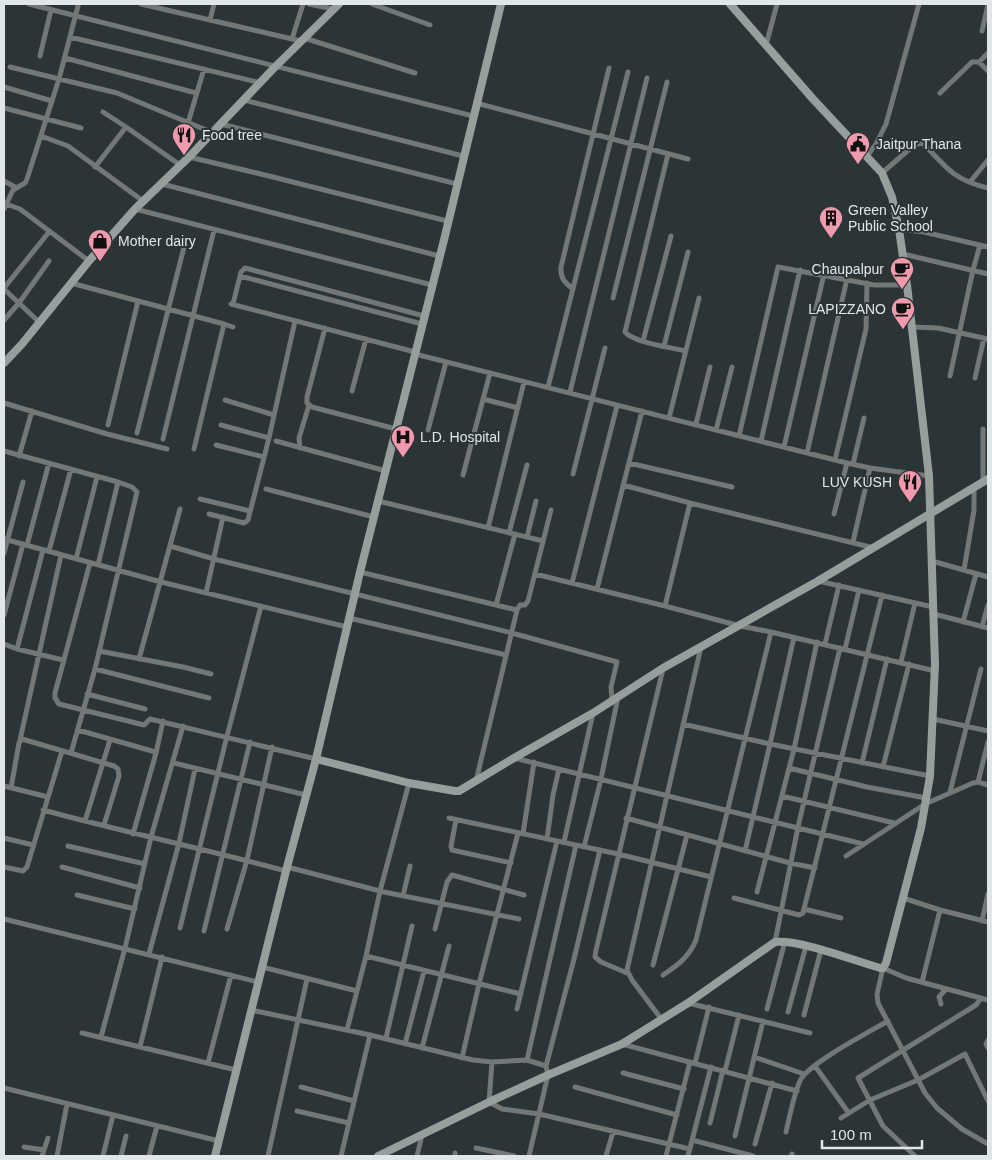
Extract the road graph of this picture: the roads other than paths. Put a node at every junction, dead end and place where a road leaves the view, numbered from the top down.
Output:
1 (29, 4) edge
2 (141, 4) edge
3 (214, 4) edge
4 (303, 4) edge
5 (309, 4) edge
6 (372, 4) edge
7 (501, 4) edge
8 (730, 4) edge
9 (777, 4) edge
10 (920, 4) edge
11 (988, 5) edge
12 (78, 6) dead end
13 (336, 6) edge
14 (737, 7) edge
15 (51, 10) junction
16 (75, 17) junction
17 (210, 20) junction
18 (430, 25) dead end
19 (986, 25) edge
20 (982, 31) dead end
21 (70, 37) junction
22 (292, 39) junction
23 (302, 40) junction
24 (766, 45) junction
25 (988, 53) edge
26 (40, 56) dead end
27 (65, 58) junction
28 (979, 62) junction
29 (10, 67) dead end
30 (274, 68) junction
31 (609, 68) dead end
32 (204, 69) junction
33 (988, 71) edge
34 (416, 72) dead end
35 (628, 72) dead end
36 (647, 78) dead end
37 (59, 79) junction
38 (667, 82) dead end
39 (261, 83) junction
40 (4, 87) edge
41 (196, 93) junction
42 (940, 93) dead end
43 (244, 100) junction
44 (52, 101) junction
45 (476, 103) junction
46 (4, 108) edge
47 (103, 112) dead end
48 (473, 116) junction
49 (46, 120) junction
50 (188, 123) junction
51 (221, 124) junction
52 (126, 127) junction
53 (81, 128) dead end
54 (211, 132) junction
55 (593, 134) junction
56 (41, 136) junction
57 (611, 139) junction
58 (631, 144) junction
59 (650, 149) junction
60 (668, 154) junction
61 (463, 156) junction
62 (867, 156) junction
63 (189, 157) junction
64 (688, 159) dead end
65 (988, 160) edge
66 (180, 166) junction
67 (96, 167) junction
68 (882, 173) junction
69 (4, 181) edge
70 (970, 182) junction
71 (162, 184) junction
72 (457, 184) junction
73 (15, 187) junction
74 (988, 188) edge
75 (143, 201) junction
76 (5, 207) edge
77 (135, 209) junction
78 (448, 221) junction
79 (899, 228) junction
80 (214, 230) junction
81 (49, 232) junction
82 (670, 236) dead end
83 (980, 245) junction
84 (184, 247) dead end
85 (988, 247) edge
86 (688, 252) dead end
87 (903, 254) junction
88 (439, 256) junction
89 (49, 261) dead end
90 (88, 261) junction
91 (800, 270) junction
92 (973, 270) junction
93 (824, 274) junction
94 (988, 274) edge
95 (240, 276) junction
96 (847, 279) junction
97 (70, 282) junction
98 (867, 283) junction
99 (432, 284) junction
100 (908, 285) junction
101 (4, 289) edge
102 (573, 290) junction
103 (613, 298) dead end
104 (699, 298) dead end
105 (138, 300) junction
106 (19, 303) junction
107 (169, 308) junction
108 (194, 315) junction
109 (4, 320) edge
110 (423, 320) junction
111 (295, 321) junction
112 (39, 322) junction
113 (224, 324) junction
114 (233, 327) dead end
115 (912, 327) junction
116 (324, 328) junction
117 (959, 332) junction
118 (366, 339) junction
119 (986, 339) edge
120 (643, 341) junction
121 (664, 346) junction
122 (604, 348) dead end
123 (686, 351) junction
124 (415, 353) junction
125 (446, 362) junction
126 (4, 363) edge
127 (710, 367) dead end
128 (732, 367) dead end
129 (490, 373) junction
130 (950, 376) dead end
131 (975, 378) dead end
132 (524, 382) junction
133 (548, 388) junction
134 (352, 391) dead end
135 (570, 392) junction
136 (483, 399) junction
137 (592, 399) junction
138 (225, 400) dead end
139 (4, 403) edge
140 (309, 405) junction
141 (617, 406) junction
142 (518, 408) junction
143 (642, 411) junction
144 (32, 412) junction
145 (274, 415) junction
146 (669, 418) junction
147 (864, 418) dead end
148 (696, 424) junction
149 (108, 425) dead end
150 (221, 425) dead end
151 (396, 428) junction
152 (428, 430) dead end
153 (716, 430) junction
154 (983, 430) dead end
155 (137, 433) dead end
156 (739, 436) junction
157 (269, 438) junction
158 (163, 439) dead end
159 (276, 441) dead end
160 (761, 441) junction
161 (216, 445) dead end
162 (784, 447) junction
163 (194, 448) dead end
164 (300, 448) junction
165 (167, 449) dead end
166 (4, 451) edge
167 (807, 453) junction
168 (19, 456) junction
169 (264, 457) junction
170 (834, 460) junction
171 (49, 462) junction
172 (629, 462) junction
173 (850, 464) junction
174 (527, 466) dead end
175 (870, 468) junction
176 (71, 469) junction
177 (386, 470) junction
178 (573, 474) dead end
179 (463, 475) dead end
180 (929, 476) junction
181 (97, 477) junction
182 (985, 480) edge
183 (23, 482) dead end
184 (118, 482) junction
185 (623, 485) junction
186 (732, 487) dead end
187 (974, 487) junction
188 (266, 489) dead end
189 (200, 499) dead end
190 (378, 501) junction
191 (536, 502) dead end
192 (690, 503) junction
193 (180, 509) dead end
194 (551, 510) dead end
195 (250, 511) junction
196 (209, 514) dead end
197 (834, 514) dead end
198 (930, 514) junction
199 (223, 517) junction
200 (374, 517) junction
201 (488, 528) junction
202 (512, 534) junction
203 (526, 537) junction
204 (6, 540) edge
205 (543, 541) junction
206 (853, 542) junction
207 (25, 545) junction
208 (170, 546) junction
209 (875, 548) junction
210 (46, 550) junction
211 (4, 553) edge
212 (61, 555) junction
213 (76, 559) junction
214 (214, 559) junction
215 (932, 561) junction
216 (90, 562) junction
217 (98, 565) junction
218 (118, 570) junction
219 (964, 570) junction
220 (360, 572) junction
221 (535, 574) junction
222 (976, 574) junction
223 (988, 577) edge
224 (818, 581) junction
225 (161, 582) junction
226 (572, 583) junction
227 (839, 585) junction
228 (596, 589) junction
229 (859, 590) junction
230 (206, 592) junction
231 (354, 595) junction
232 (882, 596) junction
233 (915, 603) junction
234 (496, 605) junction
235 (988, 605) edge
236 (261, 606) junction
237 (665, 606) junction
238 (517, 610) junction
239 (934, 611) junction
240 (4, 615) edge
241 (349, 618) junction
242 (963, 622) junction
243 (740, 626) junction
244 (347, 627) junction
245 (985, 628) edge
246 (771, 632) junction
247 (512, 633) junction
248 (794, 637) junction
249 (817, 642) junction
250 (4, 644) edge
251 (825, 644) junction
252 (701, 647) junction
253 (842, 648) junction
254 (18, 649) junction
255 (99, 651) junction
256 (38, 654) junction
257 (506, 654) junction
258 (867, 654) junction
259 (139, 659) junction
260 (887, 659) junction
261 (63, 660) junction
262 (901, 662) junction
263 (909, 664) junction
264 (663, 668) junction
265 (95, 669) junction
266 (982, 669) dead end
267 (935, 670) junction
268 (211, 674) dead end
269 (87, 694) junction
270 (209, 698) dead end
271 (615, 699) junction
272 (82, 709) junction
273 (145, 709) dead end
274 (593, 713) junction
275 (933, 719) junction
276 (163, 722) junction
277 (683, 724) junction
278 (183, 726) junction
279 (968, 726) junction
280 (78, 730) junction
281 (988, 731) edge
282 (227, 736) junction
283 (745, 738) junction
284 (20, 740) junction
285 (110, 740) junction
286 (250, 742) junction
287 (988, 742) edge
288 (770, 744) junction
289 (272, 747) junction
290 (794, 749) junction
291 (62, 751) junction
292 (71, 753) junction
293 (816, 753) junction
294 (156, 754) junction
295 (514, 758) junction
296 (840, 758) junction
297 (316, 759) junction
298 (103, 762) junction
299 (534, 762) junction
300 (862, 762) junction
301 (174, 763) junction
302 (883, 767) junction
303 (789, 768) junction
304 (195, 769) junction
305 (559, 769) junction
306 (580, 774) junction
307 (811, 774) junction
308 (218, 775) junction
309 (930, 776) junction
310 (601, 779) junction
311 (835, 779) junction
312 (476, 780) junction
313 (242, 781) junction
314 (978, 782) junction
315 (409, 783) junction
316 (988, 785) edge
317 (4, 786) edge
318 (263, 786) junction
319 (634, 787) junction
320 (10, 788) junction
321 (950, 792) junction
322 (667, 794) junction
323 (306, 795) junction
324 (48, 796) junction
325 (782, 796) junction
326 (804, 801) junction
327 (925, 801) junction
328 (828, 806) junction
329 (43, 810) junction
330 (728, 810) junction
331 (753, 816) junction
332 (449, 818) dead end
333 (626, 818) junction
334 (456, 820) junction
335 (85, 821) junction
336 (776, 822) junction
337 (894, 823) junction
338 (104, 825) junction
339 (659, 827) junction
340 (798, 827) junction
341 (521, 833) junction
342 (134, 834) junction
343 (823, 834) junction
344 (687, 835) junction
345 (151, 837) junction
346 (4, 838) edge
347 (547, 839) junction
348 (557, 841) junction
349 (564, 842) junction
350 (179, 843) junction
351 (719, 844) junction
352 (863, 844) junction
353 (33, 845) junction
354 (576, 845) junction
355 (68, 846) dead end
356 (584, 847) junction
357 (201, 848) junction
358 (600, 850) junction
359 (745, 851) junction
360 (223, 854) junction
361 (618, 854) junction
362 (846, 856) dead end
363 (766, 857) junction
364 (247, 860) junction
365 (650, 862) junction
366 (511, 863) junction
367 (790, 863) junction
368 (145, 864) junction
369 (410, 866) dead end
370 (4, 867) edge
371 (62, 867) dead end
372 (815, 868) junction
373 (286, 869) junction
374 (678, 869) junction
375 (711, 877) junction
376 (140, 888) junction
377 (505, 889) junction
378 (380, 891) junction
379 (758, 892) dead end
380 (988, 894) edge
381 (77, 895) dead end
382 (524, 895) dead end
383 (403, 896) junction
384 (734, 898) dead end
385 (903, 898) junction
386 (441, 904) junction
387 (135, 909) junction
388 (804, 909) junction
389 (783, 910) junction
390 (940, 910) junction
391 (498, 914) junction
392 (841, 918) dead end
393 (4, 919) edge
394 (519, 919) dead end
395 (985, 922) edge
396 (412, 926) dead end
397 (180, 928) dead end
398 (226, 929) dead end
399 (435, 929) dead end
400 (204, 931) dead end
401 (785, 941) junction
402 (775, 942) junction
403 (449, 946) dead end
404 (806, 946) junction
405 (126, 948) junction
406 (821, 950) junction
407 (149, 954) junction
408 (366, 956) junction
409 (162, 958) junction
410 (653, 965) dead end
411 (404, 966) junction
412 (262, 967) junction
413 (883, 968) junction
414 (424, 970) junction
415 (627, 973) junction
416 (231, 975) junction
417 (442, 975) junction
418 (663, 975) dead end
419 (307, 978) junction
420 (258, 982) junction
421 (922, 982) junction
422 (479, 984) junction
423 (946, 989) junction
424 (357, 991) junction
425 (520, 994) junction
426 (981, 998) junction
427 (988, 1000) edge
428 (688, 1003) junction
429 (941, 1004) dead end
430 (709, 1007) junction
431 (517, 1009) dead end
432 (767, 1009) dead end
433 (251, 1010) junction
434 (788, 1012) dead end
435 (739, 1015) junction
436 (804, 1016) dead end
437 (662, 1020) junction
438 (298, 1021) junction
439 (763, 1021) junction
440 (888, 1021) junction
441 (347, 1030) junction
442 (82, 1033) dead end
443 (810, 1033) dead end
444 (370, 1035) junction
445 (101, 1037) junction
446 (386, 1038) junction
447 (988, 1040) edge
448 (405, 1044) junction
449 (622, 1044) junction
450 (140, 1047) junction
451 (422, 1048) junction
452 (988, 1048) edge
453 (903, 1050) junction
454 (754, 1057) junction
455 (462, 1058) junction
456 (527, 1060) junction
457 (492, 1062) junction
458 (693, 1062) junction
459 (208, 1063) junction
460 (546, 1066) junction
461 (815, 1066) junction
462 (711, 1067) junction
463 (236, 1070) junction
464 (724, 1071) junction
465 (623, 1073) dead end
466 (804, 1074) junction
467 (548, 1075) junction
468 (749, 1077) junction
469 (918, 1080) junction
470 (772, 1083) junction
471 (301, 1087) dead end
472 (575, 1087) dead end
473 (4, 1088) edge
474 (684, 1089) junction
475 (797, 1091) junction
476 (870, 1100) junction
477 (988, 1101) edge
478 (354, 1102) junction
479 (489, 1102) junction
480 (67, 1104) junction
481 (297, 1110) dead end
482 (848, 1112) junction
483 (539, 1114) junction
484 (113, 1115) junction
485 (677, 1115) junction
486 (841, 1118) dead end
487 (349, 1122) junction
488 (710, 1123) dead end
489 (157, 1126) junction
490 (613, 1132) junction
491 (786, 1132) dead end
492 (422, 1134) junction
493 (126, 1136) dead end
494 (735, 1136) dead end
495 (48, 1138) dead end
496 (692, 1140) junction
497 (219, 1141) junction
498 (756, 1144) dead end
499 (988, 1144) edge
500 (669, 1145) junction
501 (24, 1147) dead end
502 (476, 1148) dead end
503 (690, 1149) junction
504 (43, 1153) edge
505 (57, 1156) edge
506 (103, 1156) edge
507 (121, 1156) edge
508 (149, 1156) edge
509 (215, 1156) edge
510 (268, 1156) edge
511 (341, 1156) edge
512 (378, 1156) edge
513 (417, 1156) edge
514 (514, 1156) edge
515 (529, 1156) edge
516 (606, 1156) edge
517 (666, 1156) edge
518 (688, 1156) edge
519 (753, 1156) edge
520 (915, 1156) edge

1 - 15 street
2 - 17 street
3 - 17 street
4 - 22 street
5 - 13 street
6 - 18 street
7 - 45 street
8 - 14 street
9 - 24 street
10 - 62 street
11 - 19 street
12 - 16 street
13 - 23 street
14 - 24 street
15 - 16 street
15 - 26 street
16 - 21 street
16 - 30 street
17 - 22 street
19 - 20 street
21 - 27 street
21 - 32 street
22 - 23 street
23 - 30 street
23 - 34 street
24 - 62 street
25 - 28 street
27 - 37 street
27 - 41 street
28 - 33 street
28 - 42 street
29 - 37 street
30 - 39 street
30 - 48 street
31 - 55 street
32 - 39 street
32 - 41 street
35 - 57 street
36 - 58 street
37 - 44 street
37 - 50 street
38 - 59 street
39 - 43 street
40 - 44 street
41 - 50 street
43 - 51 street
43 - 61 street
44 - 49 street
45 - 48 street
45 - 55 street
46 - 49 street
47 - 52 street
48 - 61 street
49 - 53 street
49 - 56 street
50 - 54 street
51 - 54 street
51 - 72 street
52 - 66 street
52 - 67 street
54 - 63 street
55 - 57 street
55 - 102 street
56 - 67 street
56 - 73 street
57 - 58 street
57 - 102 street
58 - 59 street
58 - 135 street
59 - 60 street
59 - 103 street
60 - 64 street
60 - 120 street
61 - 72 street
62 - 68 street
63 - 66 street
63 - 78 street
65 - 70 street
66 - 71 street
67 - 75 street
68 - 70 street
68 - 79 street
69 - 73 street
70 - 74 street
71 - 75 street
71 - 88 street
72 - 78 street
73 - 76 street
75 - 77 street
76 - 81 street
77 - 80 street
77 - 90 street
78 - 88 street
79 - 83 street
79 - 87 street
80 - 99 street
80 - 108 street
81 - 90 street
81 - 101 street
82 - 120 street
83 - 85 street
83 - 92 street
84 - 107 street
86 - 121 street
87 - 92 street
87 - 100 street
88 - 99 street
89 - 106 street
90 - 97 street
91 - 93 street
91 - 156 street
91 - 160 street
92 - 94 street
92 - 117 street
93 - 96 street
93 - 162 street
95 - 110 street
95 - 110 street
95 - 111 street
96 - 98 street
96 - 167 street
97 - 105 street
97 - 112 street
98 - 100 street
98 - 170 street
99 - 110 street
100 - 115 street
101 - 106 street
102 - 133 street
104 - 123 street
105 - 107 street
105 - 149 street
106 - 109 street
106 - 112 street
107 - 108 street
107 - 155 street
108 - 113 street
108 - 158 street
110 - 124 street
111 - 116 street
111 - 145 street
112 - 126 street
113 - 114 street
113 - 163 street
115 - 117 street
115 - 180 street
116 - 118 street
116 - 140 street
117 - 119 street
117 - 130 street
118 - 124 street
118 - 134 street
119 - 131 street
120 - 121 street
121 - 123 street
122 - 137 street
123 - 146 street
124 - 125 street
124 - 151 street
125 - 129 street
125 - 152 street
127 - 148 street
128 - 153 street
129 - 132 street
129 - 136 street
132 - 133 street
132 - 142 street
133 - 135 street
135 - 137 street
136 - 142 street
136 - 179 street
137 - 141 street
137 - 178 street
138 - 145 street
139 - 144 street
140 - 151 street
140 - 164 street
141 - 143 street
141 - 226 street
142 - 201 street
143 - 146 street
143 - 172 street
144 - 165 street
144 - 168 street
145 - 157 street
146 - 148 street
147 - 173 street
148 - 153 street
150 - 157 street
151 - 177 street
153 - 156 street
154 - 182 street
156 - 160 street
157 - 169 street
159 - 164 street
160 - 162 street
161 - 169 street
162 - 167 street
164 - 177 street
166 - 168 street
167 - 170 street
168 - 171 street
169 - 195 street
170 - 173 street
171 - 176 street
171 - 207 street
172 - 185 street
172 - 186 street
173 - 175 street
173 - 197 street
174 - 202 street
175 - 180 street
175 - 206 street
176 - 181 street
176 - 210 street
177 - 190 street
180 - 198 street
181 - 184 street
181 - 213 street
182 - 187 street
183 - 204 street
184 - 217 street
184 - 218 street
185 - 192 street
185 - 228 street
187 - 198 street
187 - 219 street
188 - 200 street
189 - 195 street
190 - 200 street
190 - 201 street
191 - 203 street
192 - 206 street
192 - 237 street
193 - 208 street
194 - 205 street
195 - 199 street
196 - 199 street
198 - 209 street
198 - 215 street
199 - 214 street
200 - 220 street
201 - 202 street
202 - 203 street
202 - 234 street
203 - 205 street
204 - 207 street
204 - 211 street
205 - 221 street
206 - 209 street
207 - 210 street
207 - 240 street
208 - 214 street
208 - 225 street
209 - 224 street
210 - 212 street
210 - 254 street
212 - 213 street
212 - 256 street
213 - 216 street
214 - 230 street
214 - 231 street
215 - 219 street
215 - 239 street
216 - 217 street
216 - 261 street
217 - 218 street
218 - 225 street
218 - 255 street
219 - 222 street
220 - 231 street
220 - 234 street
221 - 226 street
221 - 238 street
222 - 223 street
222 - 242 street
224 - 227 street
224 - 243 street
225 - 230 street
225 - 259 street
226 - 228 street
227 - 229 street
227 - 251 street
228 - 237 street
229 - 232 street
229 - 253 street
230 - 236 street
231 - 241 street
231 - 247 street
232 - 233 street
232 - 258 street
233 - 239 street
233 - 262 street
234 - 238 street
235 - 245 street
236 - 244 street
236 - 282 street
237 - 243 street
238 - 247 street
239 - 242 street
239 - 267 street
241 - 244 street
241 - 257 street
242 - 245 street
243 - 246 street
243 - 252 street
244 - 297 street
246 - 248 street
246 - 283 street
247 - 257 street
247 - 271 street
248 - 249 street
248 - 288 street
249 - 251 street
249 - 290 street
250 - 254 street
251 - 253 street
252 - 264 street
252 - 277 street
253 - 258 street
253 - 293 street
254 - 256 street
255 - 259 street
255 - 265 street
256 - 261 street
256 - 284 street
257 - 312 street
258 - 260 street
258 - 296 street
259 - 268 street
260 - 262 street
260 - 300 street
261 - 272 street
262 - 263 street
263 - 267 street
263 - 302 street
264 - 271 street
264 - 319 street
265 - 269 street
265 - 270 street
266 - 279 street
267 - 275 street
269 - 272 street
269 - 273 street
271 - 274 street
271 - 310 street
272 - 276 street
272 - 280 street
274 - 295 street
274 - 306 street
275 - 279 street
275 - 309 street
276 - 278 street
276 - 294 street
277 - 283 street
277 - 322 street
278 - 282 street
278 - 301 street
279 - 281 street
279 - 321 street
280 - 285 street
280 - 292 street
282 - 286 street
282 - 308 street
283 - 288 street
283 - 330 street
284 - 291 street
284 - 320 street
285 - 294 street
285 - 298 street
286 - 289 street
286 - 313 street
287 - 314 street
288 - 290 street
288 - 331 street
289 - 297 street
289 - 318 street
290 - 293 street
290 - 303 street
291 - 292 street
291 - 324 street
292 - 298 street
293 - 296 street
293 - 307 street
294 - 342 street
295 - 299 street
295 - 312 street
296 - 300 street
296 - 311 street
297 - 315 street
297 - 323 street
298 - 335 street
298 - 338 street
299 - 305 street
299 - 341 street
300 - 302 street
301 - 304 street
301 - 345 street
302 - 309 street
303 - 307 street
303 - 325 street
304 - 308 street
304 - 350 street
305 - 306 street
305 - 347 street
306 - 310 street
306 - 349 street
307 - 311 street
307 - 326 street
308 - 313 street
308 - 357 street
309 - 327 street
310 - 319 street
310 - 356 street
311 - 327 street
311 - 328 street
312 - 315 street
313 - 318 street
313 - 360 street
314 - 316 street
314 - 321 street
315 - 378 street
317 - 320 street
318 - 323 street
318 - 364 street
319 - 322 street
319 - 333 street
320 - 324 street
321 - 327 street
322 - 330 street
322 - 339 street
323 - 373 street
324 - 329 street
325 - 326 street
325 - 336 street
326 - 328 street
326 - 340 street
327 - 337 street
327 - 385 street
328 - 337 street
328 - 343 street
329 - 335 street
329 - 353 street
330 - 331 street
330 - 351 street
331 - 336 street
331 - 359 street
332 - 334 street
333 - 339 street
333 - 361 street
334 - 341 street
334 - 366 street
335 - 338 street
336 - 340 street
336 - 363 street
337 - 352 street
338 - 342 street
339 - 344 street
339 - 365 street
340 - 343 street
340 - 367 street
341 - 347 street
341 - 366 street
342 - 345 street
343 - 352 street
343 - 372 street
344 - 351 street
344 - 374 street
345 - 350 street
345 - 368 street
346 - 353 street
347 - 348 street
348 - 349 street
348 - 425 street
349 - 354 street
350 - 357 street
350 - 407 street
351 - 359 street
351 - 375 street
352 - 362 street
353 - 370 street
354 - 356 street
354 - 456 street
355 - 368 street
356 - 358 street
357 - 360 street
357 - 397 street
358 - 361 street
358 - 460 street
359 - 363 street
360 - 364 street
360 - 400 street
361 - 365 street
361 - 415 street
363 - 367 street
363 - 379 street
364 - 373 street
364 - 398 street
365 - 374 street
365 - 415 street
366 - 377 street
367 - 372 street
367 - 389 street
368 - 376 street
369 - 383 street
371 - 376 street
372 - 388 street
373 - 378 street
373 - 412 street
374 - 375 street
374 - 410 street
375 - 418 street
376 - 387 street
377 - 382 street
377 - 386 street
377 - 391 street
378 - 383 street
378 - 408 street
380 - 395 street
381 - 387 street
383 - 386 street
384 - 389 street
385 - 390 street
385 - 413 street
386 - 391 street
386 - 399 street
387 - 405 street
388 - 389 street
388 - 392 street
389 - 402 street
390 - 395 street
390 - 421 street
391 - 394 street
391 - 422 street
393 - 405 street
396 - 411 street
401 - 402 street
401 - 404 street
401 - 432 street
402 - 428 street
403 - 417 street
404 - 406 street
404 - 434 street
405 - 407 street
405 - 445 street
406 - 413 street
406 - 436 street
407 - 409 street
408 - 411 street
408 - 424 street
409 - 416 street
409 - 450 street
411 - 414 street
411 - 446 street
412 - 419 street
412 - 420 street
413 - 421 street
413 - 440 street
414 - 417 street
414 - 448 street
415 - 437 street
416 - 420 street
416 - 459 street
417 - 422 street
417 - 451 street
419 - 424 street
419 - 438 street
420 - 433 street
421 - 423 street
422 - 425 street
422 - 455 street
423 - 426 street
423 - 429 street
424 - 441 street
425 - 431 street
426 - 427 street
426 - 453 street
428 - 430 street
428 - 437 street
430 - 435 street
430 - 458 street
433 - 438 street
433 - 463 street
435 - 439 street
435 - 464 street
437 - 449 street
438 - 441 street
438 - 510 street
439 - 443 street
439 - 454 street
440 - 453 street
440 - 461 street
441 - 444 street
442 - 445 street
444 - 446 street
444 - 478 street
445 - 450 street
446 - 448 street
447 - 452 street
448 - 451 street
449 - 458 street
449 - 467 street
450 - 459 street
451 - 455 street
453 - 469 street
453 - 476 street
454 - 466 street
454 - 468 street
455 - 457 street
456 - 457 street
456 - 460 street
457 - 479 street
458 - 462 street
458 - 474 street
459 - 463 street
460 - 467 street
461 - 466 street
461 - 482 street
462 - 464 street
462 - 496 street
463 - 497 street
464 - 468 street
464 - 488 street
465 - 474 street
466 - 475 street
467 - 479 street
467 - 483 street
468 - 470 street
468 - 494 street
469 - 476 street
469 - 477 street
469 - 499 street
470 - 475 street
470 - 498 street
471 - 478 street
472 - 485 street
473 - 480 street
474 - 485 street
475 - 491 street
476 - 482 street
476 - 520 street
478 - 487 street
479 - 483 street
479 - 492 street
480 - 484 street
480 - 505 street
481 - 487 street
482 - 486 street
483 - 490 street
483 - 515 street
484 - 489 street
484 - 506 street
485 - 500 street
487 - 511 street
489 - 497 street
489 - 508 street
490 - 500 street
490 - 516 street
492 - 512 street
492 - 513 street
493 - 507 street
495 - 504 street
496 - 503 street
496 - 519 street
497 - 509 street
500 - 503 street
500 - 517 street
501 - 504 street
502 - 514 street
503 - 518 street

